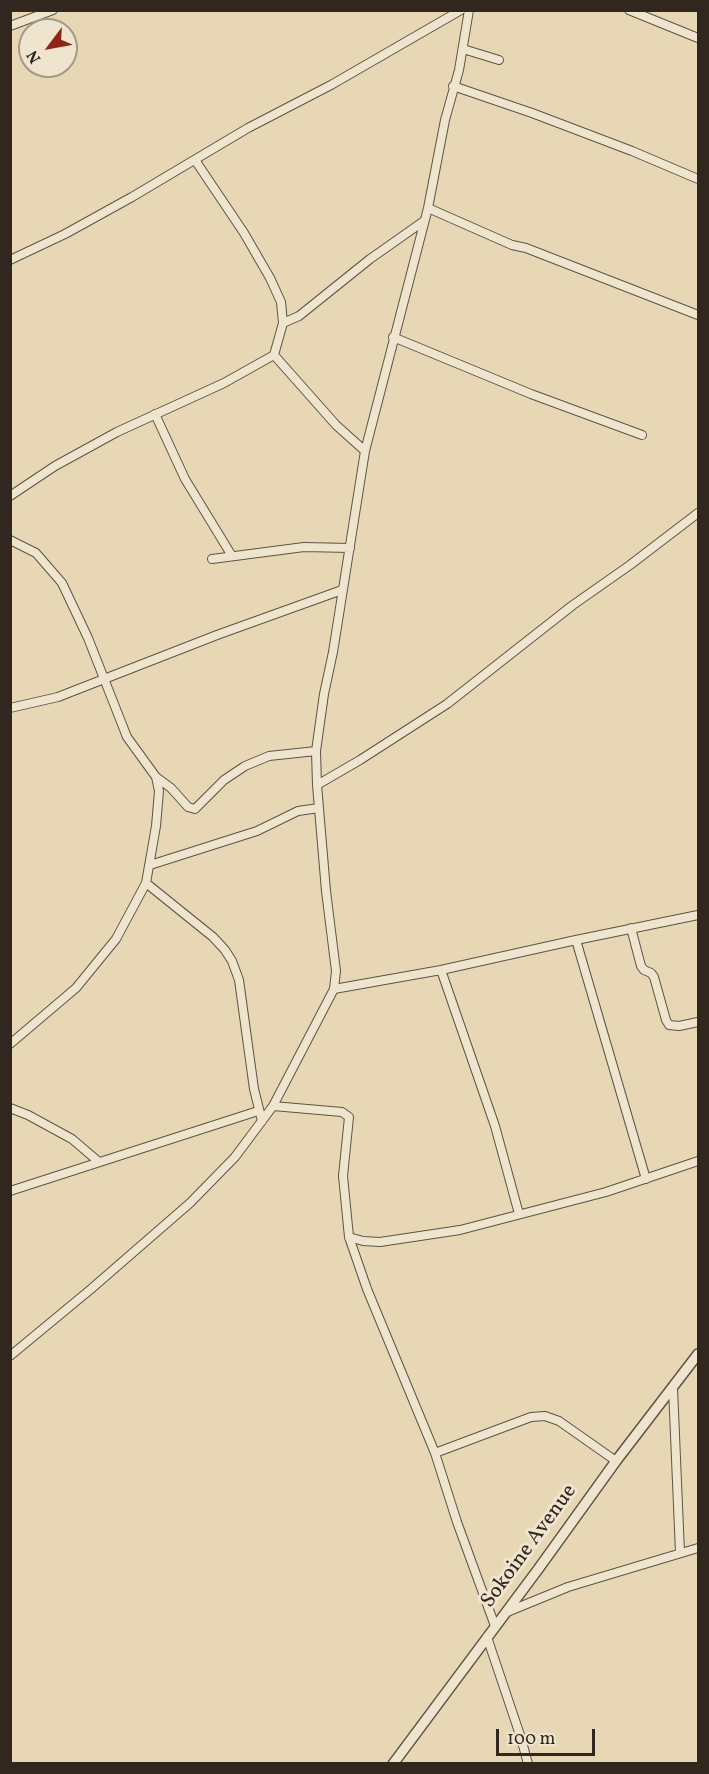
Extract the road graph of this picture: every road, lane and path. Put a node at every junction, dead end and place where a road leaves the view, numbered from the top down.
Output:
1 (53, 10) edge
2 (461, 10) edge
3 (470, 10) edge
4 (629, 10) edge
5 (10, 26) edge
6 (699, 38) edge
7 (463, 49) junction
8 (500, 60) dead end
9 (453, 86) junction
10 (195, 160) junction
11 (699, 179) edge
12 (428, 208) junction
13 (424, 221) junction
14 (10, 260) edge
15 (699, 315) edge
16 (283, 323) junction
17 (393, 337) junction
18 (274, 355) junction
19 (155, 414) junction
20 (642, 435) dead end
21 (365, 451) junction
22 (10, 496) edge
23 (699, 513) edge
24 (10, 540) edge
25 (350, 548) junction
26 (232, 556) junction
27 (212, 559) dead end
28 (342, 590) junction
29 (104, 679) junction
30 (10, 708) edge
31 (316, 751) junction
32 (156, 777) junction
33 (316, 785) junction
34 (319, 808) junction
35 (150, 865) junction
36 (146, 883) junction
37 (699, 915) edge
38 (631, 928) junction
39 (576, 940) junction
40 (441, 970) junction
41 (334, 989) junction
42 (699, 1022) edge
43 (10, 1044) edge
44 (273, 1106) junction
45 (10, 1108) edge
46 (258, 1111) junction
47 (262, 1121) junction
48 (699, 1161) edge
49 (99, 1162) junction
50 (646, 1179) junction
51 (10, 1191) edge
52 (519, 1214) junction
53 (349, 1237) junction
54 (699, 1354) edge
55 (10, 1356) edge
56 (673, 1388) junction
57 (435, 1453) junction
58 (616, 1461) junction
59 (699, 1548) edge
60 (680, 1553) junction
61 (507, 1612) junction
62 (495, 1626) junction
63 (487, 1637) junction
64 (393, 1764) edge
65 (528, 1764) edge

1 - 5 street
2 - 10 street
3 - 7 street
4 - 6 street
7 - 8 street
7 - 9 street
9 - 11 street
9 - 12 street
10 - 14 street
10 - 16 street
12 - 13 street
12 - 15 street
13 - 16 street
13 - 17 street
16 - 18 street
17 - 20 street
17 - 21 street
18 - 19 street
18 - 21 street
19 - 22 street
19 - 26 street
21 - 25 street
23 - 33 street
24 - 29 street
25 - 26 street
25 - 28 street
26 - 27 street
28 - 29 street
28 - 31 street
29 - 30 street
29 - 32 street
31 - 32 street
31 - 33 street
32 - 35 street
33 - 34 street
34 - 35 street
34 - 41 street
35 - 36 street
36 - 43 street
36 - 46 street
37 - 38 street
38 - 39 street
38 - 42 street
39 - 40 street
39 - 50 street
40 - 41 street
40 - 52 street
41 - 44 street
44 - 47 street
44 - 53 street
45 - 49 street
46 - 47 street
46 - 49 street
47 - 55 street
48 - 50 street
49 - 51 street
50 - 52 street
52 - 53 street
53 - 57 street
54 - 56 street, Sokoine Avenue
56 - 58 street, Sokoine Avenue
56 - 60 street
57 - 58 street
57 - 62 street
58 - 61 street, Sokoine Avenue
59 - 60 street
60 - 61 street
61 - 62 street, Sokoine Avenue
62 - 63 street, Sokoine Avenue
63 - 64 street, Sokoine Avenue
63 - 65 street

